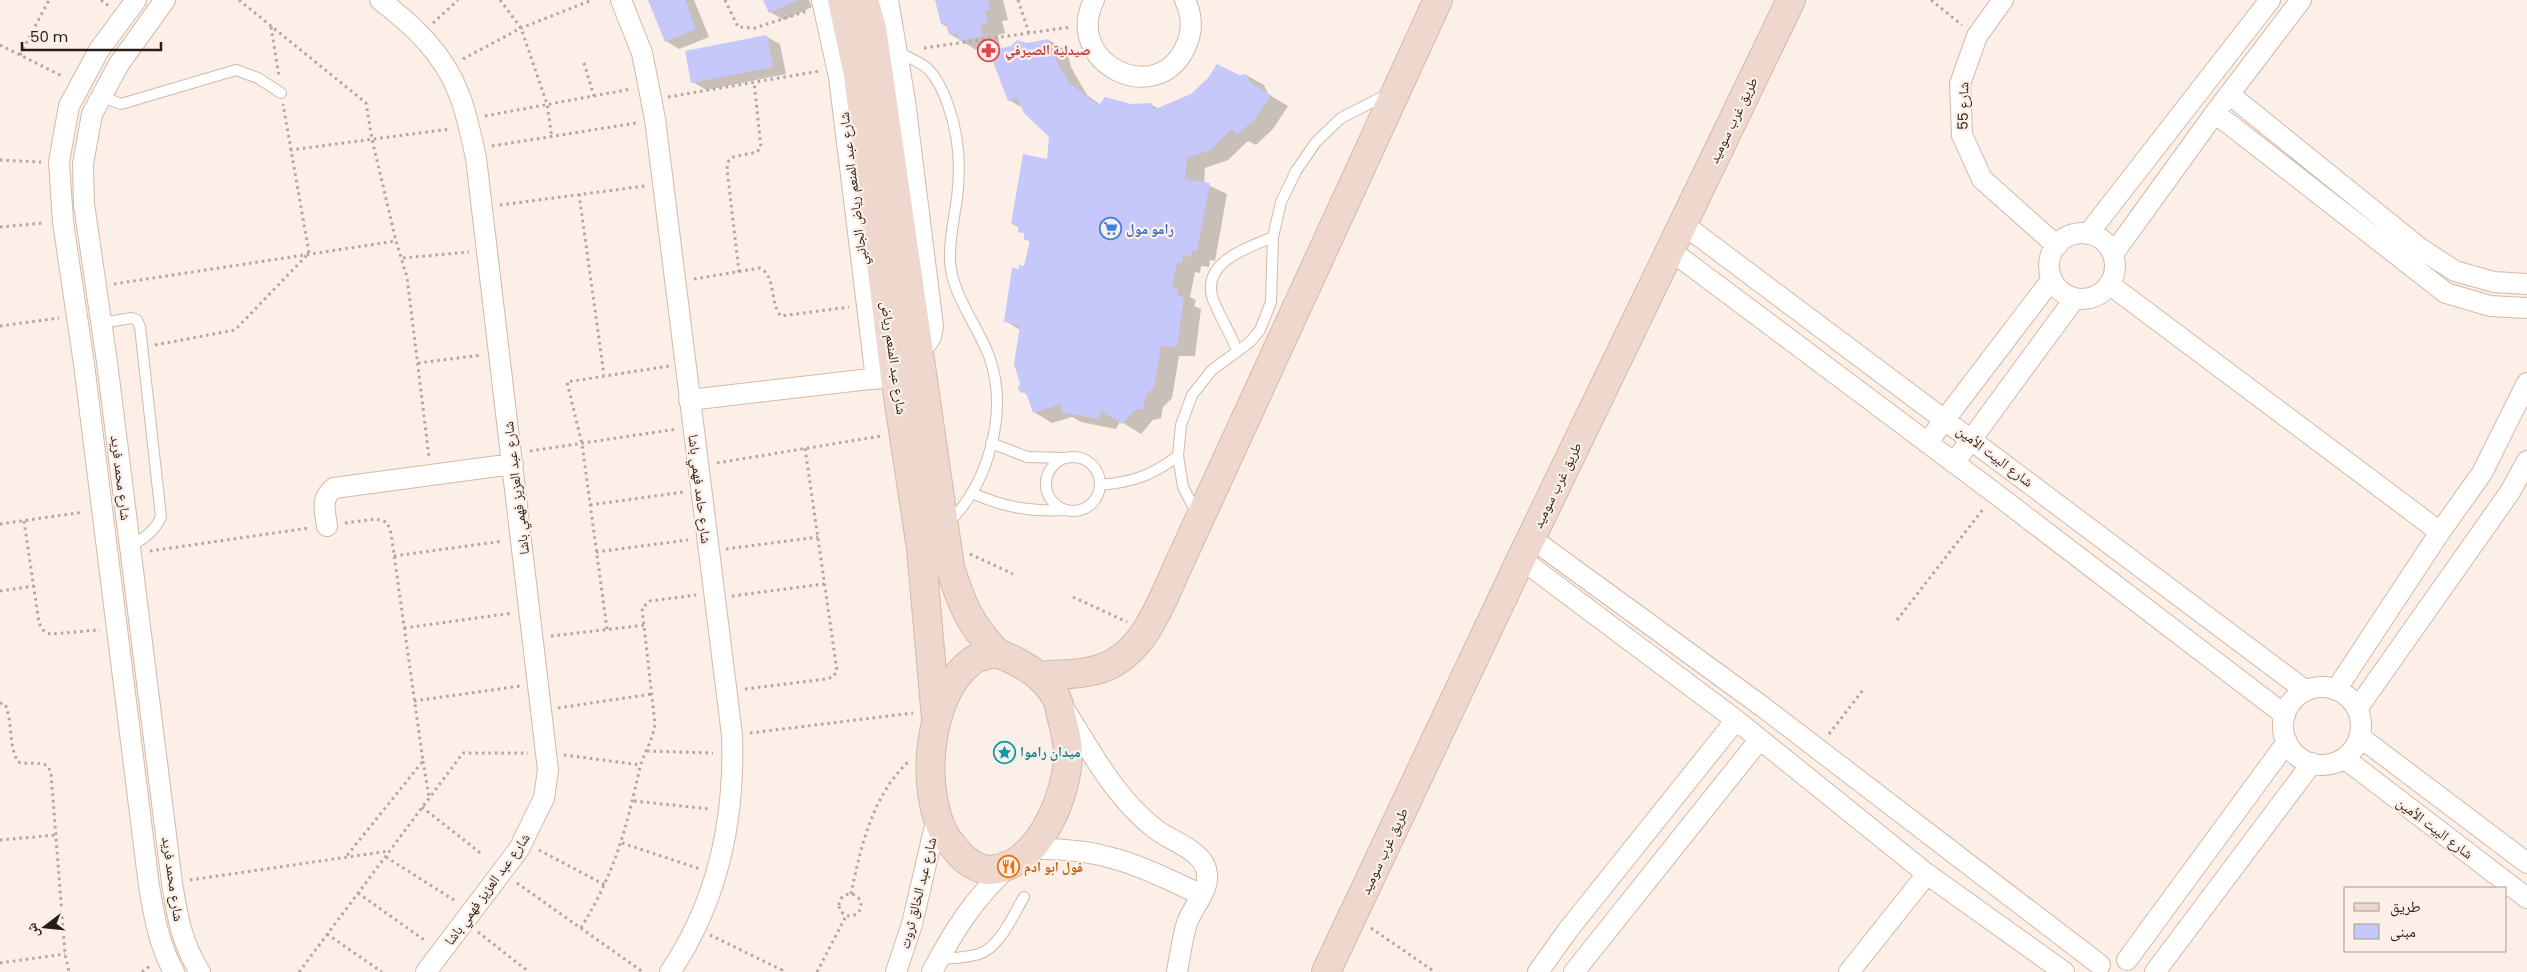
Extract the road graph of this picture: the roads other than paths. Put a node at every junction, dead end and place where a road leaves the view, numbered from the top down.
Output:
1 (136, 0) edge
2 (165, 0) edge
3 (380, 0) edge
4 (621, 0) edge
5 (864, 0) edge
6 (888, 0) edge
7 (1094, 0) edge
8 (1184, 0) edge
9 (1438, 0) edge
10 (1791, 0) edge
11 (2003, 0) edge
12 (2270, 0) edge
13 (2301, 0) edge
14 (829, 2) edge
15 (898, 52) junction
16 (845, 74) junction
17 (2206, 85) junction
18 (1398, 89) junction
19 (281, 93) road end
20 (102, 96) junction
21 (2223, 103) junction
22 (59, 162) junction
23 (83, 164) junction
24 (1683, 224) junction
25 (2088, 234) junction
26 (1273, 237) junction
27 (2057, 246) junction
28 (1670, 250) junction
29 (914, 252) junction
30 (2113, 254) junction
31 (2052, 279) junction
32 (2109, 284) junction
33 (2527, 284) edge
34 (2076, 298) junction
35 (2527, 308) edge
36 (101, 323) junction
37 (1270, 336) junction
38 (1237, 351) junction
39 (903, 371) junction
40 (2527, 383) edge
41 (689, 400) junction
42 (1944, 418) junction
43 (1973, 439) junction
44 (991, 443) junction
45 (1927, 443) junction
46 (1178, 456) junction
47 (512, 458) junction
48 (1066, 458) junction
49 (2527, 462) edge
50 (1954, 463) junction
51 (1100, 485) junction
52 (972, 493) junction
53 (1066, 510) junction
54 (1200, 519) junction
55 (327, 526) road end
56 (2440, 532) junction
57 (944, 535) junction
58 (1526, 549) junction
59 (130, 550) junction
60 (997, 653) junction
61 (1039, 676) junction
62 (2336, 690) junction
63 (2306, 691) junction
64 (1057, 698) junction
65 (1763, 707) junction
66 (2357, 709) junction
67 (2285, 715) junction
68 (935, 722) junction
69 (1747, 729) junction
70 (2360, 737) junction
71 (2287, 742) junction
72 (2344, 758) junction
73 (2312, 763) junction
74 (938, 813) junction
75 (1021, 856) junction
76 (2525, 858) edge
77 (1927, 874) junction
78 (1201, 895) junction
79 (1024, 897) dead end
80 (2527, 898) edge
81 (1568, 930) junction
82 (1591, 949) junction
83 (2127, 960) junction
84 (936, 965) edge
85 (2096, 968) edge
86 (174, 972) edge
87 (200, 972) edge
88 (426, 972) edge
89 (670, 972) edge
90 (896, 972) edge
91 (1177, 972) edge
92 (1326, 972) edge
93 (1538, 972) edge
94 (1574, 972) edge
95 (1849, 972) edge
96 (2064, 972) edge
97 (2144, 972) edge
98 (2155, 972) edge

1 - 22 street, شارع محمد فريد
2 - 20 street, شارع محمد فريد
3 - 47 street, شارع عبد العزيز فهمي باشا
4 - 41 street, شارع حامد فهمي باشا
5 - 29 street, شارع عبد المنعم رياض
6 - 15 street
7 - 8 street
9 - 18 street
10 - 24 street, طريق غرب سوميد
11 - 27 street, شارع 55
12 - 17 street
13 - 21 street
14 - 16 street, شارع عبد المنعم رياض
15 - 29 street
15 - 44 lane
16 - 39 street, شارع عبد المنعم رياض
16 - 39 street, شارع عبد المنعم رياض الجانبي
17 - 21 street
17 - 25 street
18 - 26 lane
18 - 37 street
19 - 20 lane
20 - 23 street, شارع محمد فريد
21 - 30 street
21 - 33 street
21 - 35 street
22 - 23 street
22 - 86 street, شارع محمد فريد
23 - 36 street, شارع محمد فريد
24 - 28 street, طريق غرب سوميد
24 - 42 street, شارع البيت الأمين
25 - 27 street
25 - 30 street
26 - 37 lane
26 - 38 lane
27 - 31 street
28 - 45 street
28 - 58 street, طريق غرب سوميد
29 - 39 street, شارع عبد المنعم رياض
30 - 32 street
31 - 34 street
31 - 42 street
32 - 34 street
32 - 56 street
34 - 43 street
36 - 59 street, شارع محمد فريد
36 - 59 lane
37 - 38 lane
37 - 54 street
38 - 46 lane
39 - 41 street
39 - 57 street, شارع عبد المنعم رياض
39 - 68 street, شارع عبد المنعم رياض
40 - 56 street
41 - 89 street, شارع حامد فهمي باشا
42 - 43 street, شارع البيت الأمين
42 - 45 street
43 - 50 street
43 - 63 street, شارع البيت الأمين
44 - 48 lane
44 - 52 lane
45 - 50 street
46 - 51 lane
46 - 54 lane
47 - 55 street
47 - 88 street, شارع عبد العزيز فهمي باشا
48 - 51 lane
48 - 53 lane
49 - 66 street
50 - 67 street
51 - 53 lane
52 - 53 lane
52 - 57 lane
54 - 61 street
56 - 62 street
57 - 60 street, شارع عبد المنعم رياض
58 - 65 street
58 - 69 street
58 - 92 street, طريق غرب سوميد
59 - 87 street, شارع محمد فريد
60 - 61 street
60 - 68 street
61 - 64 street
62 - 63 street
62 - 66 street
63 - 67 street
64 - 75 street
64 - 78 street
65 - 69 street
65 - 85 street
66 - 70 street
67 - 71 street
68 - 74 street
69 - 77 street
69 - 81 street
69 - 82 street
70 - 72 street
70 - 76 street, شارع البيت الأمين
71 - 73 street
71 - 83 street
72 - 73 street
72 - 80 street, شارع البيت الأمين
73 - 98 street
74 - 75 street
74 - 90 street, شارع عبد الخالق ثروت
75 - 78 street
75 - 84 street
77 - 95 street
77 - 96 street
78 - 91 street
79 - 84 lane
81 - 82 street
81 - 93 street
82 - 94 street
83 - 85 street
83 - 97 street

